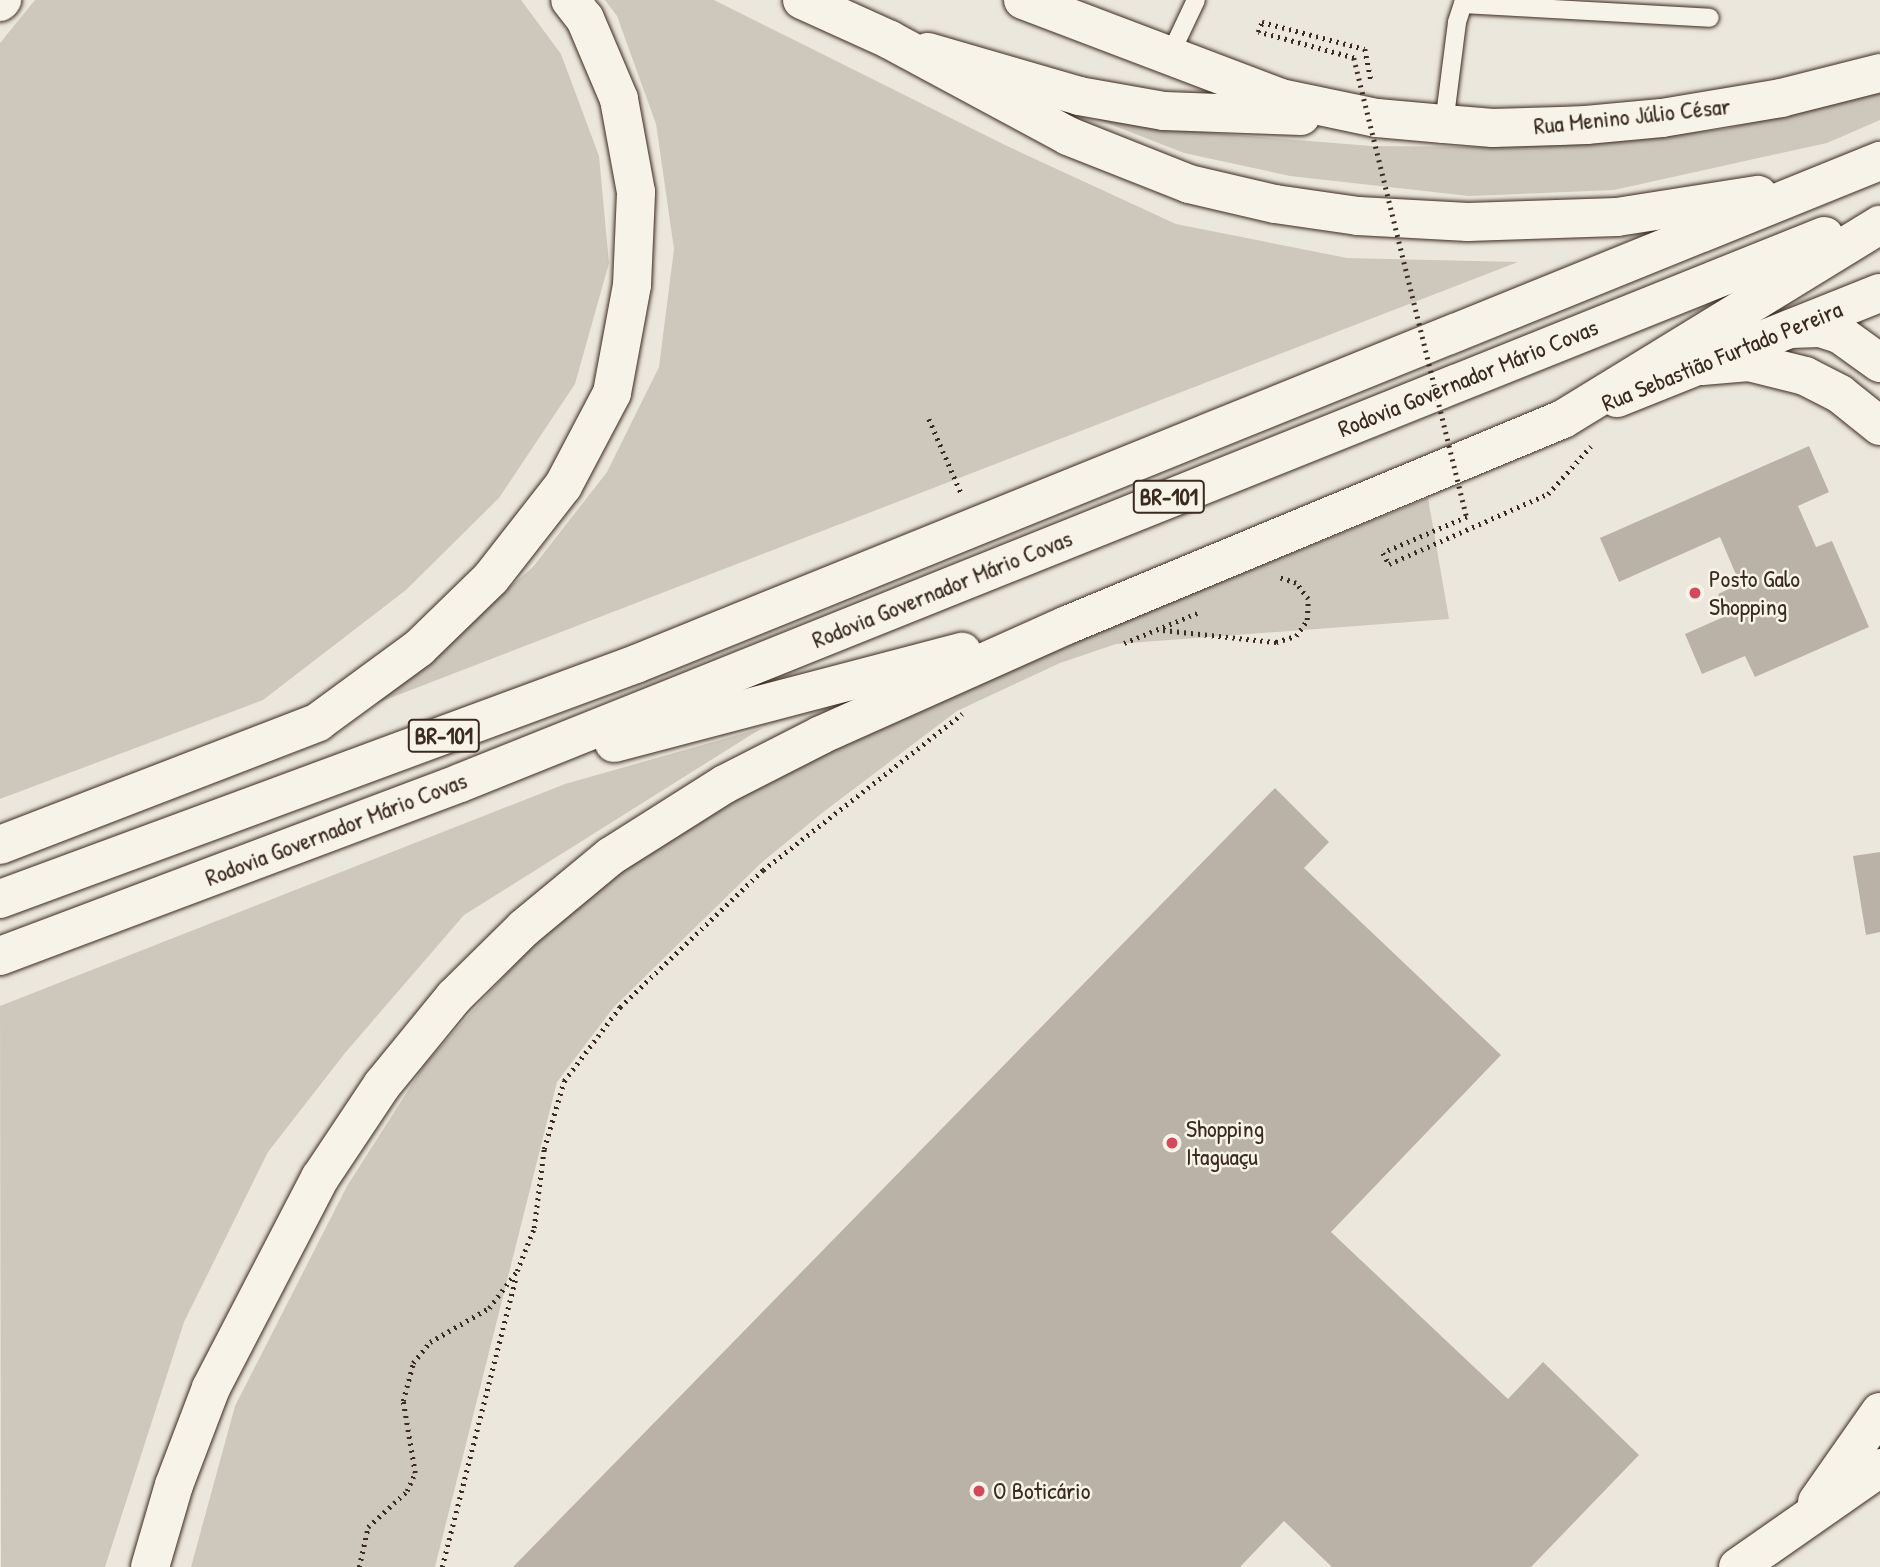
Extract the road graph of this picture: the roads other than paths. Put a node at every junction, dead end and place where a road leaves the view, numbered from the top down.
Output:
1 (570, 0) edge
2 (802, 0) edge
3 (1024, 0) edge
4 (1196, 0) edge
5 (1710, 18) dead end
6 (890, 40) junction
7 (1169, 57) junction
8 (1880, 73) edge
9 (1375, 104) junction
10 (1444, 124) junction
11 (1880, 161) edge
12 (1822, 185) junction
13 (1880, 214) edge
14 (1880, 225) edge
15 (1880, 293) edge
16 (1790, 329) junction
17 (1880, 363) edge
18 (1697, 366) junction
19 (1563, 419) junction
20 (1880, 426) edge
21 (1067, 625) junction
22 (460, 783) junction
23 (0, 845) edge
24 (0, 899) edge
25 (0, 956) edge
26 (1880, 1412) edge
27 (1880, 1468) edge
28 (1803, 1521) junction
29 (150, 1567) edge
30 (1738, 1567) edge

1 - 23 main road
2 - 6 main road
3 - 7 main road, Rua Menino Júlio César
4 - 7 lane
5 - 10 lane
6 - 9 main road
6 - 12 main road
7 - 9 main road, Rua Menino Júlio César
8 - 10 main road, Rua Menino Júlio César
9 - 10 main road, Rua Menino Júlio César
11 - 12 main road, Rodovia Governador Mário Covas / BR-101
12 - 24 main road, Rodovia Governador Mário Covas / BR-101
13 - 22 main road, Rodovia Governador Mário Covas / BR-101
14 - 19 main road
15 - 16 main road, Rua Sebastião Furtado Pereira
16 - 17 main road
16 - 18 main road, Rua Sebastião Furtado Pereira
18 - 19 main road, Rua Sebastião Furtado Pereira
18 - 20 main road
19 - 21 main road
21 - 22 main road
21 - 29 main road
22 - 25 main road, Rodovia Governador Mário Covas / BR-101
26 - 28 main road
27 - 28 main road
28 - 30 main road

